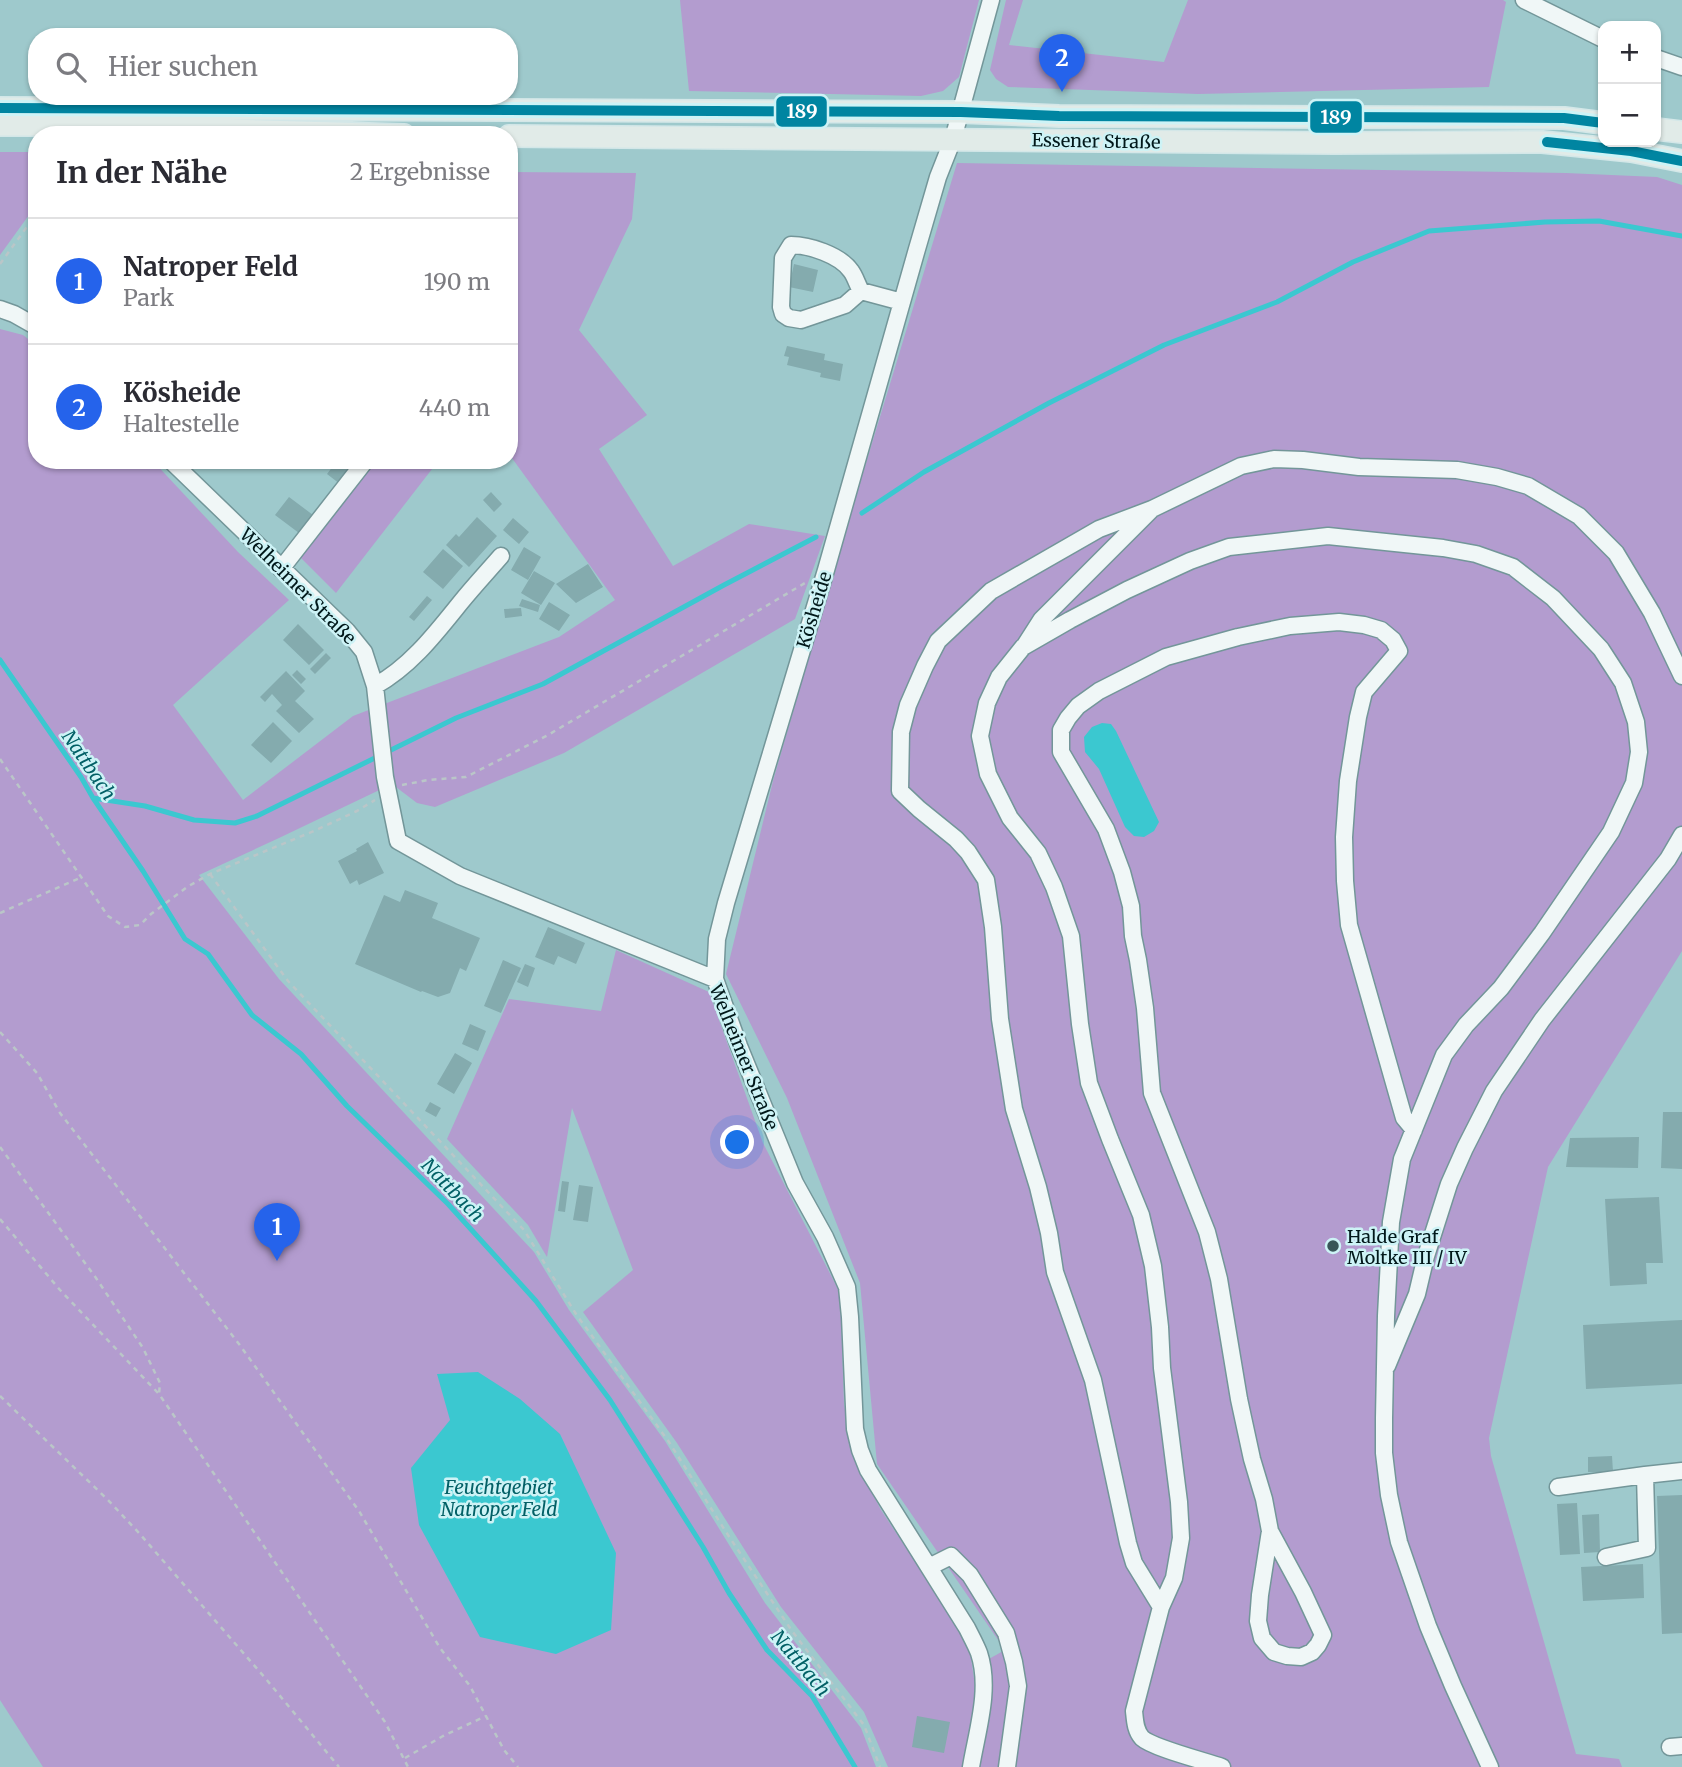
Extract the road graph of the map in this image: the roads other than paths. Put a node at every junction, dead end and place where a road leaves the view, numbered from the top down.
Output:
1 (990, 0) edge
2 (1524, 0) edge
3 (1598, 36) edge
4 (1661, 60) edge
5 (1682, 67) edge
6 (0, 108) edge
7 (961, 112) junction
8 (1598, 122) edge
9 (0, 125) edge
10 (89, 126) edge
11 (1661, 130) edge
12 (1682, 132) edge
13 (518, 136) edge
14 (953, 139) junction
15 (1682, 161) edge
16 (861, 291) junction
17 (902, 302) junction
18 (0, 309) edge
19 (28, 322) edge
20 (179, 469) edge
21 (359, 469) edge
22 (1152, 509) junction
23 (502, 556) dead end
24 (281, 569) junction
25 (1023, 647) junction
26 (1682, 676) edge
27 (375, 686) junction
28 (1682, 835) edge
29 (715, 979) junction
30 (1414, 1130) junction
31 (1385, 1371) junction
32 (1682, 1471) edge
33 (1645, 1475) junction
34 (1558, 1487) dead end
35 (1270, 1531) junction
36 (1606, 1557) dead end
37 (929, 1567) junction
38 (1161, 1607) junction
39 (971, 1767) edge
40 (1007, 1767) edge
41 (1222, 1767) edge
42 (1490, 1767) edge

1 - 7 street, Kösheide
2 - 3 street
4 - 5 street
6 - 7 main road, Essener Straße
7 - 8 main road, Essener Straße
7 - 14 street, Kösheide
9 - 10 main road
11 - 12 main road
13 - 14 main road, Essener Straße
14 - 15 main road, Essener Straße
14 - 17 street, Kösheide
16 - 16 street
16 - 17 street
17 - 29 street, Kösheide
18 - 19 street
20 - 24 street, Welheimer Straße
21 - 24 street
22 - 25 street
22 - 26 street
22 - 38 street
23 - 27 street
24 - 27 street, Welheimer Straße
25 - 30 street
25 - 38 street
27 - 29 street, Welheimer Straße
28 - 31 street
29 - 37 street, Welheimer Straße
30 - 31 street
30 - 35 street
31 - 42 street
32 - 33 street
33 - 34 street
33 - 36 street
35 - 35 street
37 - 39 street, Welheimer Straße
37 - 40 street
38 - 41 street

